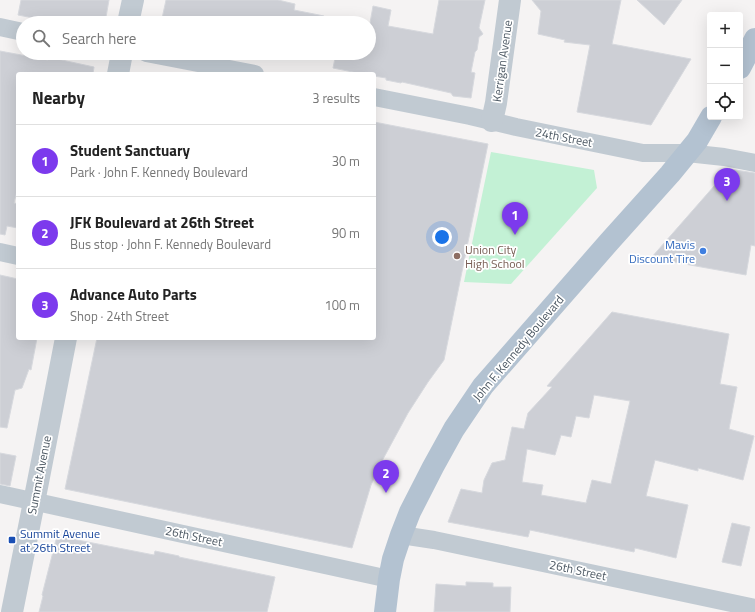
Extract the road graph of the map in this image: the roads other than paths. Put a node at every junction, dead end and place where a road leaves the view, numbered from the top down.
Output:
1 (133, 0) edge
2 (510, 0) edge
3 (130, 16) edge
4 (0, 27) edge
5 (16, 30) edge
6 (755, 39) edge
7 (121, 60) edge
8 (182, 60) edge
9 (743, 62) edge
10 (118, 72) edge
11 (245, 72) edge
12 (376, 97) edge
13 (709, 120) edge
14 (492, 121) junction
15 (687, 153) junction
16 (755, 163) edge
17 (0, 252) edge
18 (16, 256) edge
19 (66, 340) edge
20 (0, 494) edge
21 (34, 502) junction
22 (401, 535) junction
23 (389, 579) junction
24 (755, 608) edge
25 (12, 612) edge
26 (385, 612) edge

1 - 3 street
2 - 14 street, Kerrigan Avenue
4 - 5 street
6 - 9 main road
7 - 10 street
8 - 11 street
12 - 14 street, 24th Street
13 - 15 main road, John F. Kennedy Boulevard
14 - 15 street, 24th Street
15 - 16 street, 24th Street
15 - 22 main road, John F. Kennedy Boulevard
17 - 18 street
19 - 21 street, Summit Avenue
20 - 21 street, 26th Street
21 - 23 street, 26th Street
21 - 25 street, Summit Avenue
22 - 23 main road, John F. Kennedy Boulevard
22 - 24 street, 26th Street
23 - 26 main road, John F. Kennedy Boulevard

